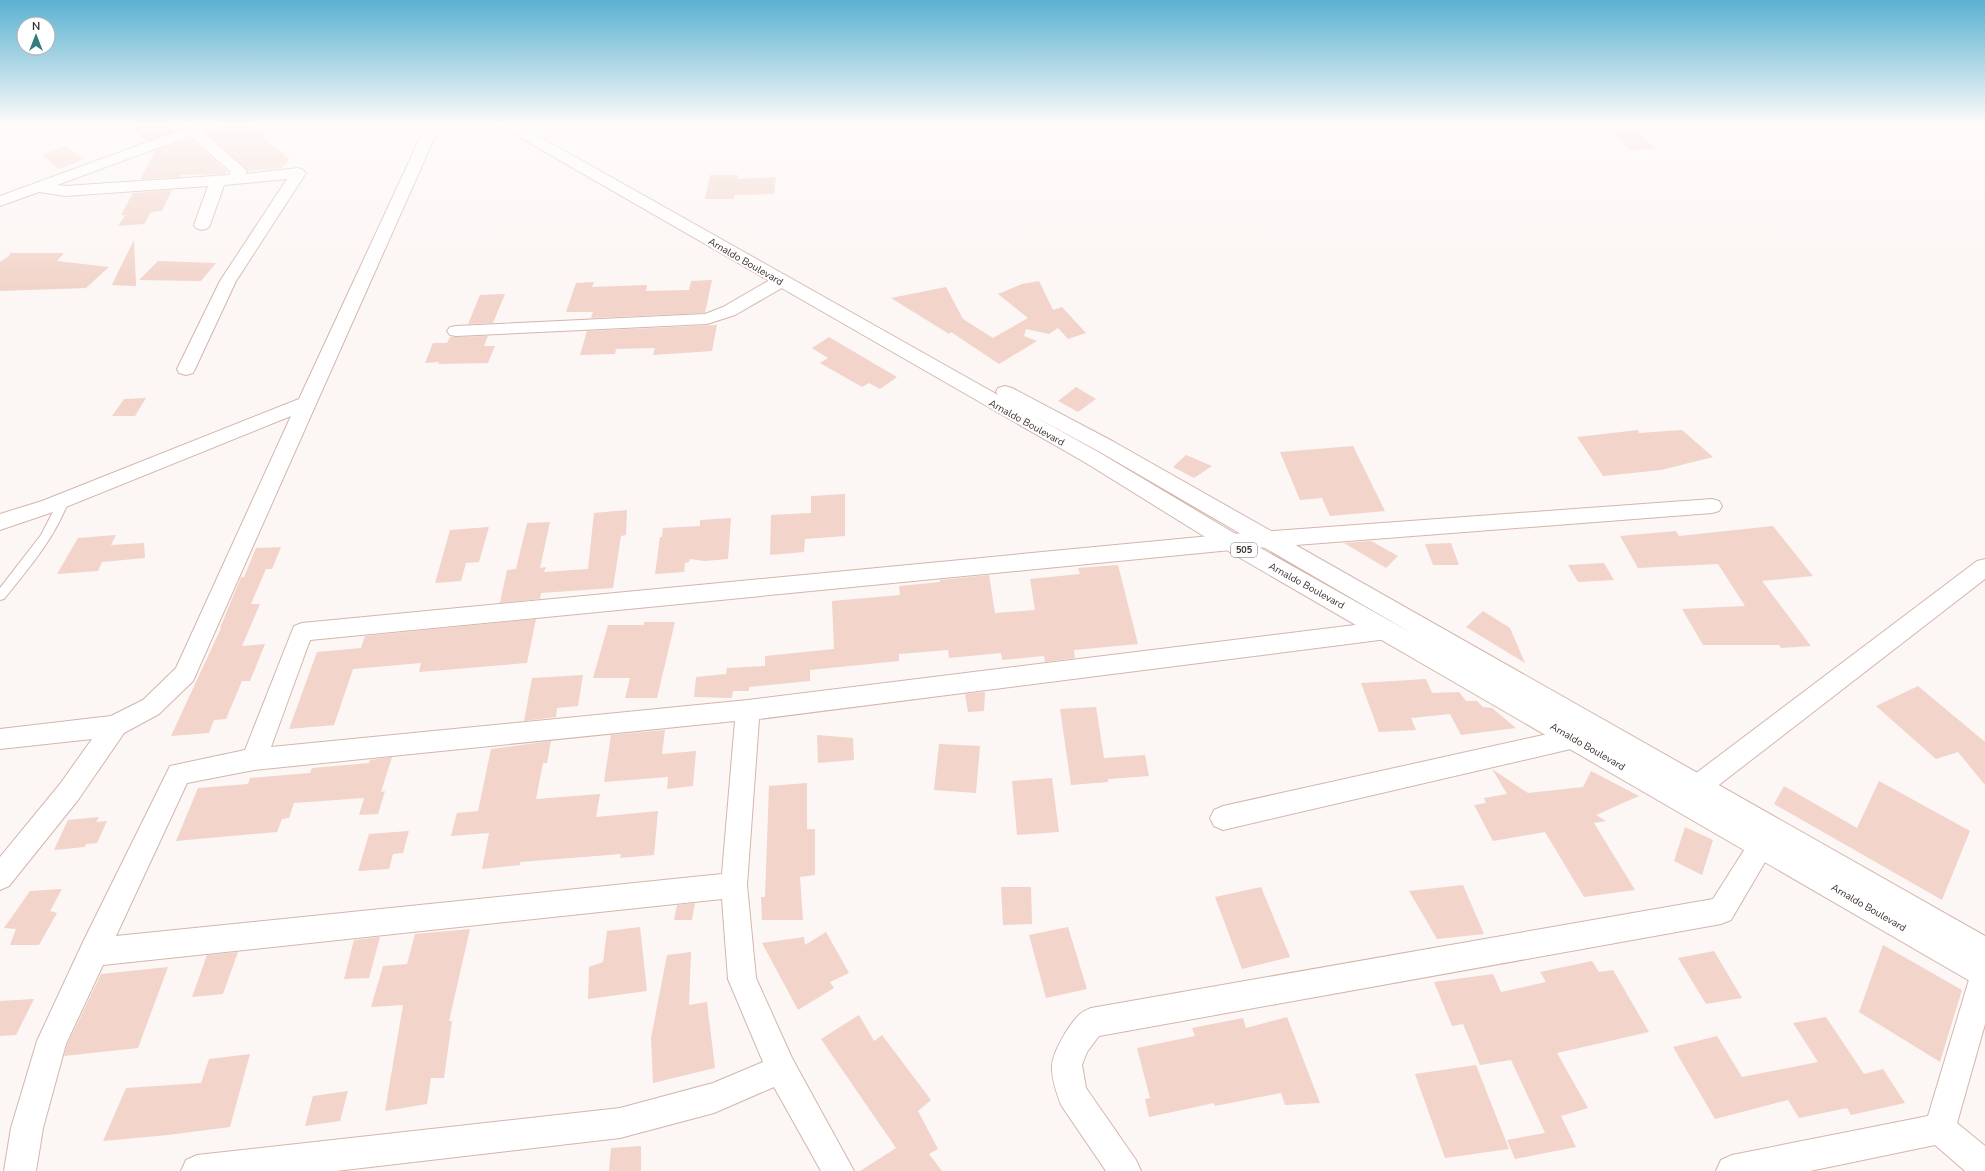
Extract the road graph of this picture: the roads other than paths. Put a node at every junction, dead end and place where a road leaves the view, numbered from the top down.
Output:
1 (64, 178) edge
2 (250, 178) edge
3 (295, 178) edge
4 (409, 178) edge
5 (613, 178) edge
6 (236, 179) joint
7 (218, 181) junction
8 (38, 187) junction
9 (0, 201) edge
10 (202, 225) dead end
11 (723, 239) junction
12 (781, 281) junction
13 (831, 302) junction
14 (456, 331) dead end
15 (186, 370) dead end
16 (307, 403) junction
17 (1100, 453) junction
18 (64, 500) junction
19 (1712, 506) dead end
20 (0, 522) edge
21 (1266, 540) junction
22 (1231, 542) junction
23 (1985, 567) edge
24 (0, 596) edge
25 (1387, 630) junction
26 (1453, 658) junction
27 (748, 710) junction
28 (115, 726) junction
29 (1576, 738) junction
30 (0, 739) edge
31 (254, 759) junction
32 (1689, 793) junction
33 (1223, 818) dead end
34 (1762, 845) junction
35 (0, 878) edge
36 (734, 884) junction
37 (1985, 951) edge
38 (93, 952) junction
39 (1985, 974) edge
40 (781, 1070) junction
41 (1940, 1130) junction
42 (1985, 1166) edge
43 (20, 1171) edge
44 (197, 1171) edge
45 (838, 1171) edge
46 (1125, 1171) edge
47 (1732, 1171) edge

1 - 8 main road
2 - 6 main road
3 - 15 main road
4 - 16 main road
5 - 11 main road, Arnaldo Boulevard / 505
6 - 7 main road
7 - 8 main road
7 - 10 main road
8 - 9 main road
11 - 12 main road, Arnaldo Boulevard / 505
11 - 13 main road, Arnaldo Boulevard / 505
12 - 13 main road, Arnaldo Boulevard / 505
12 - 14 main road
13 - 17 main road, Arnaldo Boulevard / 505
16 - 18 main road
16 - 28 main road
17 - 21 main road, Arnaldo Boulevard / 505
17 - 22 main road, Arnaldo Boulevard / 505
18 - 20 main road
18 - 24 lane
19 - 21 main road
21 - 22 main road
21 - 26 main road, Arnaldo Boulevard / 505
22 - 25 main road, Arnaldo Boulevard / 505
22 - 31 main road
23 - 32 main road
25 - 26 main road, Arnaldo Boulevard / 505
25 - 27 main road
26 - 29 main road, Arnaldo Boulevard / 505
26 - 32 main road, Arnaldo Boulevard / 505
27 - 31 main road
27 - 36 main road
28 - 30 main road
28 - 35 main road
29 - 32 main road, Arnaldo Boulevard / 505
29 - 33 main road
31 - 38 main road
32 - 34 main road, Arnaldo Boulevard / 505
32 - 37 main road, Arnaldo Boulevard / 505
34 - 39 main road, Arnaldo Boulevard / 505
34 - 46 main road
36 - 38 main road
36 - 40 main road
38 - 43 main road
39 - 41 main road
40 - 44 main road
40 - 45 main road
41 - 42 main road
41 - 47 main road

